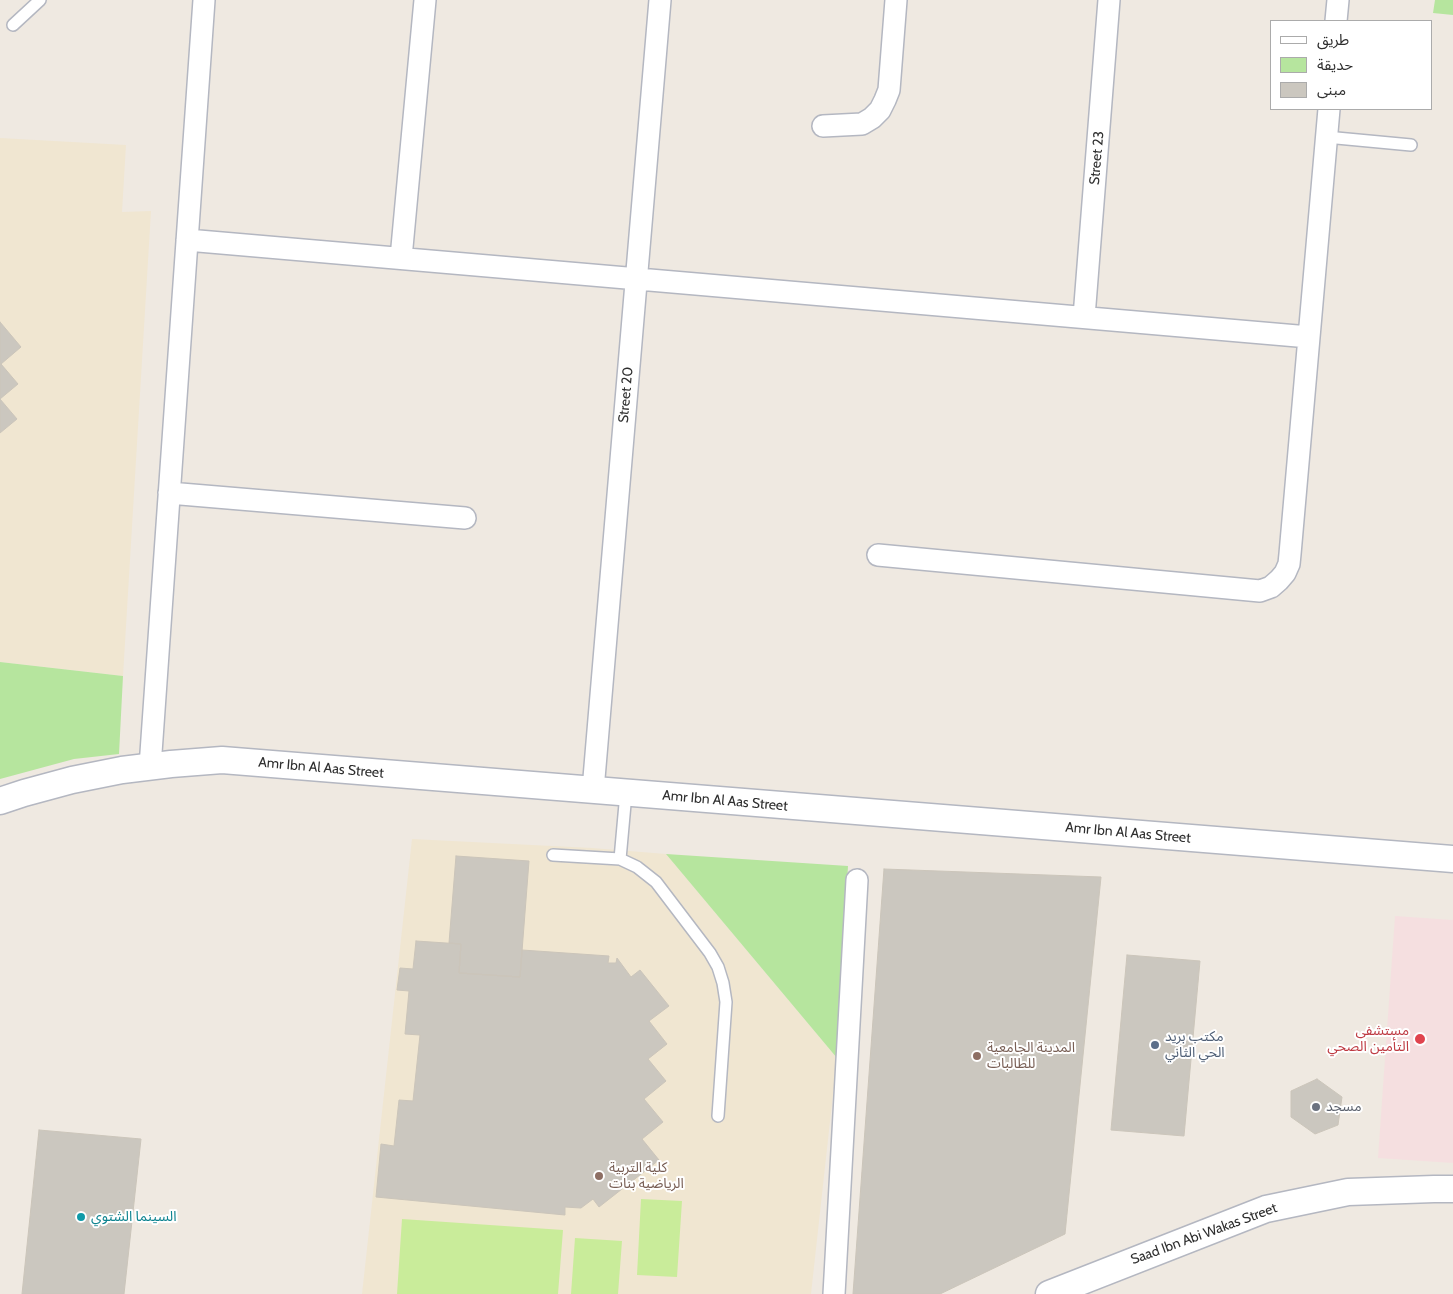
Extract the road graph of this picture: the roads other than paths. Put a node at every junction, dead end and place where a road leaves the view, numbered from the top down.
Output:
1 (40, 0) edge
2 (204, 0) edge
3 (425, 0) edge
4 (660, 0) edge
5 (896, 0) edge
6 (1109, 0) edge
7 (1338, 0) edge
8 (1336, 20) edge
9 (13, 25) dead end
10 (1329, 110) edge
11 (824, 126) dead end
12 (1326, 137) junction
13 (1411, 145) dead end
14 (187, 240) junction
15 (401, 258) junction
16 (636, 278) junction
17 (1084, 317) junction
18 (1309, 337) junction
19 (169, 493) junction
20 (465, 518) dead end
21 (878, 555) dead end
22 (150, 767) junction
23 (593, 790) junction
24 (626, 793) junction
25 (0, 801) edge
26 (553, 855) dead end
27 (620, 859) junction
28 (1453, 859) edge
29 (857, 880) dead end
30 (718, 1116) dead end
31 (1453, 1189) edge
32 (834, 1294) edge
33 (1049, 1294) edge

1 - 9 lane
2 - 14 street
3 - 15 street
4 - 16 street, Street 20
5 - 11 street
6 - 17 street, Street 23
7 - 8 street
10 - 12 street
12 - 13 lane
12 - 18 street
14 - 15 street
14 - 19 street
15 - 16 street
16 - 17 street
16 - 23 street, Street 20
17 - 18 street
18 - 21 street
19 - 20 street
19 - 22 street
22 - 23 street, Amr Ibn Al Aas Street
22 - 25 street, Amr Ibn Al Aas Street
23 - 24 street, Amr Ibn Al Aas Street
24 - 27 lane
24 - 28 street, Amr Ibn Al Aas Street
26 - 27 lane
27 - 30 lane
29 - 32 street
31 - 33 street, Saad Ibn Abi Wakas Street

